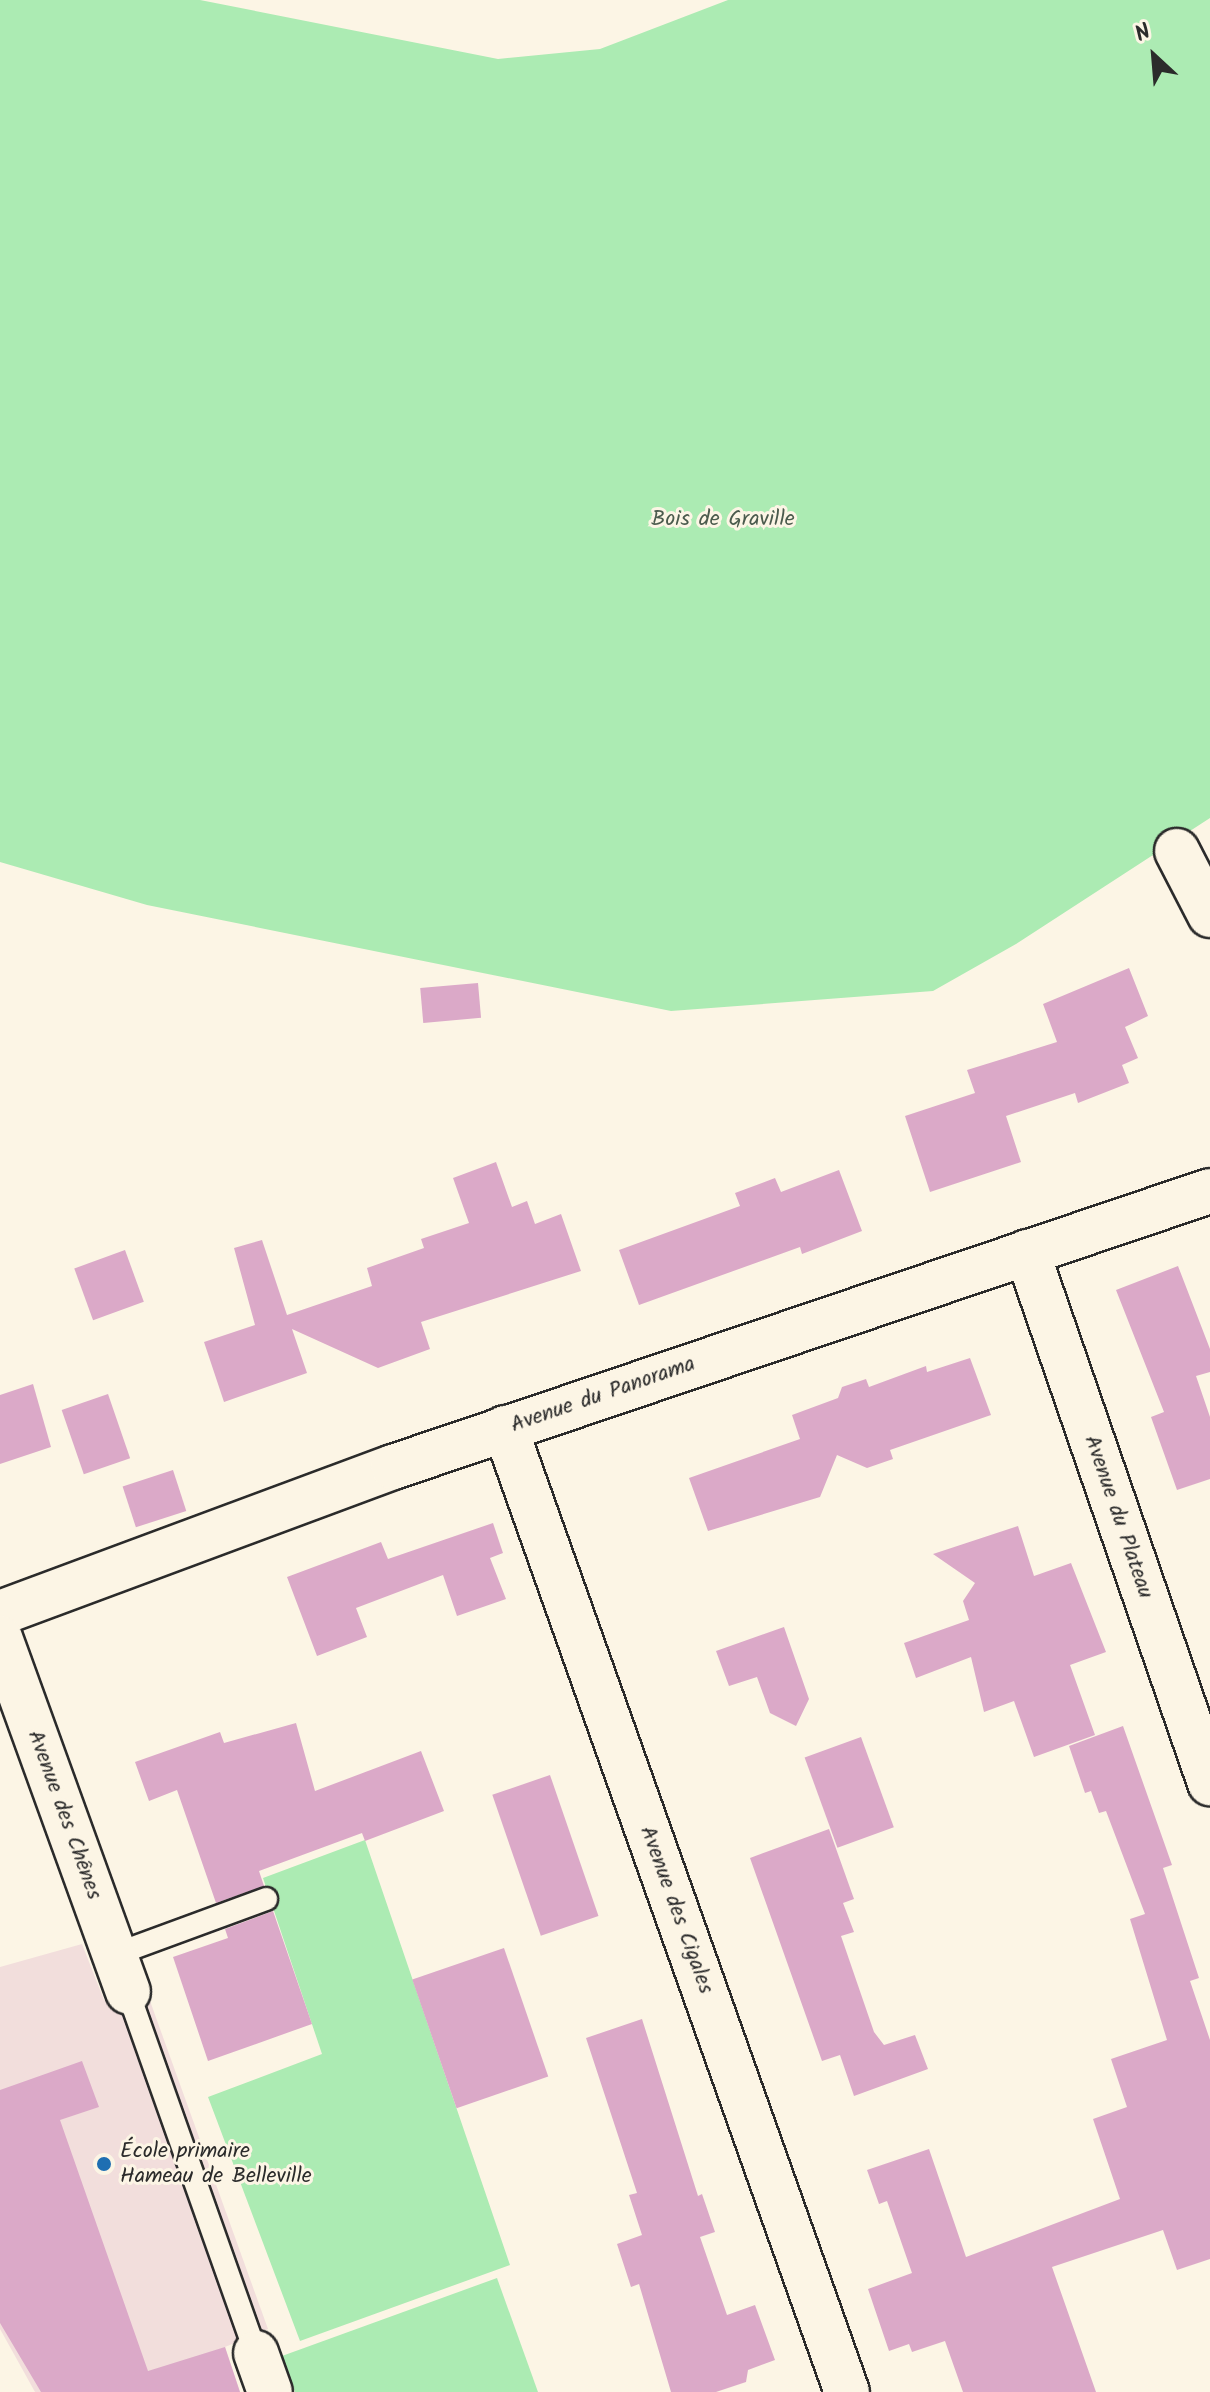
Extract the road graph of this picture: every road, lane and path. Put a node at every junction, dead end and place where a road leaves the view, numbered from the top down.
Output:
1 (1177, 851) dead end
2 (1210, 915) edge
3 (1210, 1191) edge
4 (1027, 1252) junction
5 (505, 1428) junction
6 (0, 1613) edge
7 (0, 1638) edge
8 (1210, 1783) edge
9 (266, 1899) dead end
10 (121, 1974) junction
11 (263, 2373) edge
12 (847, 2392) edge

1 - 2 street
3 - 4 street, Avenue du Panorama
4 - 5 street, Avenue du Panorama
4 - 8 street, Avenue du Plateau
5 - 6 street, Avenue du Panorama
5 - 12 street, Avenue des Cigales
7 - 10 street, Avenue des Chênes
9 - 10 lane
10 - 11 lane

